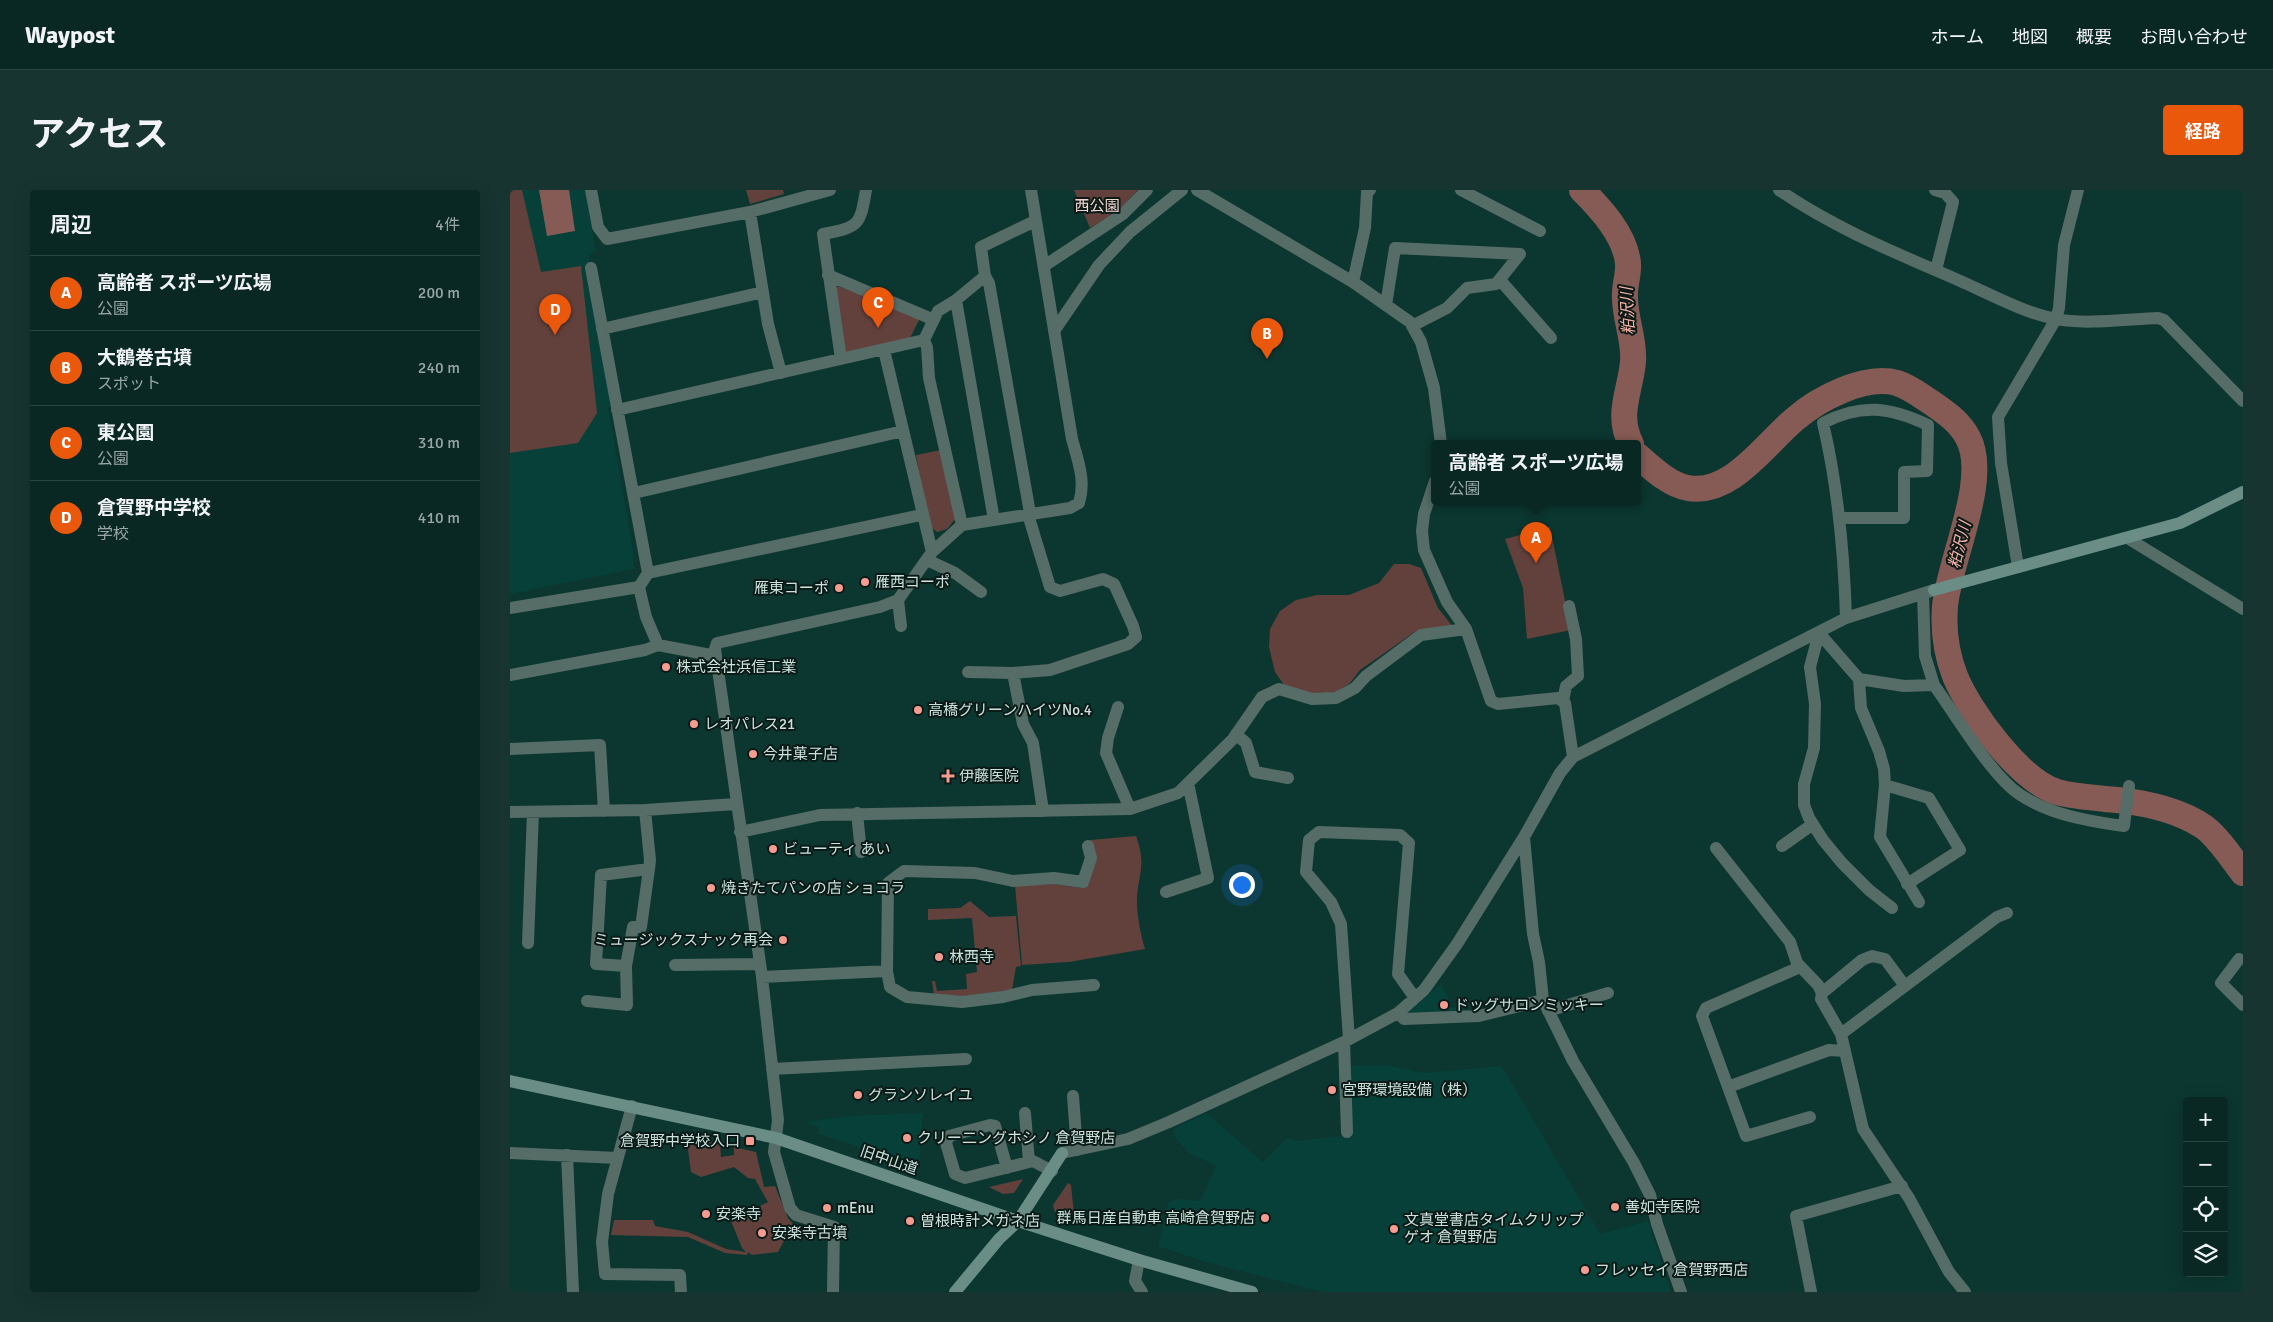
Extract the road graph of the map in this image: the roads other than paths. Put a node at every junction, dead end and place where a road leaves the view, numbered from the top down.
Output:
1 (591, 190) edge
2 (830, 190) edge
3 (866, 190) edge
4 (1031, 190) edge
5 (1147, 190) edge
6 (1182, 190) edge
7 (1197, 190) edge
8 (1370, 190) edge
9 (1461, 190) edge
10 (1779, 190) edge
11 (1935, 190) edge
12 (2078, 190) edge
13 (750, 212) junction
14 (1035, 221) junction
15 (1540, 231) dead end
16 (1044, 266) junction
17 (591, 268) dead end
18 (1936, 270) junction
19 (828, 275) junction
20 (985, 276) junction
21 (1500, 280) junction
22 (1353, 282) junction
23 (763, 292) junction
24 (956, 300) junction
25 (1386, 305) junction
26 (932, 319) junction
27 (2056, 320) junction
28 (1412, 326) junction
29 (602, 329) junction
30 (1054, 331) junction
31 (1551, 338) dead end
32 (924, 340) junction
33 (884, 350) junction
34 (841, 359) junction
35 (781, 373) junction
36 (2243, 401) edge
37 (617, 410) junction
38 (903, 431) junction
39 (1440, 440) edge
40 (2243, 492) edge
41 (634, 493) junction
42 (1431, 493) edge
43 (1030, 512) junction
44 (921, 515) junction
45 (1839, 518) junction
46 (994, 520) junction
47 (962, 526) junction
48 (2129, 539) junction
49 (929, 556) junction
50 (2018, 567) junction
51 (648, 573) junction
52 (639, 587) junction
53 (981, 592) dead end
54 (1928, 592) junction
55 (898, 600) junction
56 (1570, 606) dead end
57 (510, 608) edge
58 (2243, 609) edge
59 (1846, 618) junction
60 (901, 626) dead end
61 (1466, 629) junction
62 (1819, 633) junction
63 (658, 645) junction
64 (716, 656) junction
65 (968, 672) dead end
66 (1013, 673) junction
67 (510, 675) edge
68 (1859, 679) junction
69 (1934, 685) junction
70 (1563, 701) junction
71 (1118, 707) dead end
72 (1236, 734) junction
73 (510, 749) edge
74 (1573, 757) junction
75 (1288, 778) dead end
76 (1188, 783) junction
77 (1885, 785) junction
78 (2129, 786) dead end
79 (736, 804) junction
80 (1130, 809) junction
81 (645, 810) junction
82 (604, 811) junction
83 (1043, 811) junction
84 (510, 812) edge
85 (533, 812) junction
86 (857, 814) junction
87 (1813, 824) junction
88 (740, 832) junction
89 (1524, 837) junction
90 (1088, 846) dead end
91 (1782, 846) dead end
92 (1716, 848) dead end
93 (861, 852) dead end
94 (649, 869) junction
95 (1907, 884) junction
96 (1166, 892) dead end
97 (1919, 902) dead end
98 (1892, 908) dead end
99 (2007, 913) dead end
100 (528, 943) dead end
101 (2239, 959) dead end
102 (675, 965) dead end
103 (626, 966) junction
104 (1800, 967) junction
105 (761, 970) junction
106 (887, 971) junction
107 (1094, 985) dead end
108 (1905, 986) junction
109 (1608, 993) dead end
110 (1822, 993) junction
111 (1415, 998) junction
112 (587, 1001) dead end
113 (1546, 1005) junction
114 (2243, 1005) edge
115 (1398, 1013) junction
116 (1841, 1034) junction
117 (1346, 1040) junction
118 (1845, 1050) junction
119 (966, 1059) dead end
120 (772, 1069) junction
121 (510, 1081) edge
122 (1728, 1087) junction
123 (1073, 1096) dead end
124 (632, 1106) junction
125 (1025, 1113) dead end
126 (1810, 1118) dead end
127 (1346, 1132) dead end
128 (776, 1138) junction
129 (1077, 1150) junction
130 (510, 1153) edge
131 (1062, 1153) joint
132 (567, 1155) junction
133 (618, 1158) junction
134 (1029, 1162) junction
135 (1007, 1168) junction
136 (1052, 1171) junction
137 (1902, 1186) junction
138 (1018, 1221) junction
139 (1139, 1260) junction
140 (573, 1292) edge
141 (681, 1292) edge
142 (833, 1292) edge
143 (955, 1292) edge
144 (1142, 1292) edge
145 (1252, 1292) edge
146 (1681, 1292) edge
147 (1811, 1292) edge
148 (1965, 1292) edge

1 - 13 street
2 - 13 street
3 - 19 street
4 - 14 street
5 - 16 street
6 - 30 street
7 - 22 street
8 - 22 street
9 - 15 street
10 - 18 street
11 - 18 street
12 - 27 street
13 - 23 street
14 - 16 street
14 - 20 street
16 - 30 street
17 - 29 street
18 - 27 street
19 - 26 street
19 - 34 street
20 - 24 street
20 - 43 street
21 - 25 street
21 - 28 street
21 - 31 street
22 - 25 street
23 - 29 street
23 - 35 street
24 - 26 street
24 - 46 street
25 - 28 street
26 - 32 street
27 - 36 street
27 - 50 street
28 - 39 street
29 - 37 street
30 - 43 street
32 - 33 street
32 - 47 street
33 - 34 street
33 - 38 street
34 - 35 street
35 - 37 street
37 - 41 street
38 - 41 street
38 - 44 street
40 - 48 main road
41 - 51 street
42 - 61 street
43 - 46 street
43 - 66 street
44 - 49 street
44 - 51 street
45 - 45 street
45 - 59 street
46 - 47 street
47 - 49 street
48 - 50 main road
48 - 58 street
49 - 53 street
49 - 55 street
50 - 54 main road
51 - 52 street
52 - 57 street
52 - 63 street
54 - 59 street
54 - 69 street
55 - 60 street
55 - 64 street
56 - 70 street
59 - 62 street
61 - 70 street
61 - 72 street
62 - 68 street
62 - 74 street
62 - 87 street
63 - 64 street
63 - 67 street
64 - 79 street
65 - 66 street
66 - 83 street
68 - 69 street
68 - 77 street
69 - 78 street
70 - 74 street
71 - 80 street
72 - 75 street
72 - 76 street
73 - 82 street
74 - 89 street
76 - 80 street
76 - 96 street
77 - 95 street
77 - 95 street
79 - 81 street
79 - 88 street
80 - 83 street
81 - 82 street
81 - 94 street
82 - 85 street
83 - 86 street
84 - 85 street
85 - 100 street
86 - 88 street
86 - 93 street
87 - 91 street
87 - 98 street
88 - 105 street
89 - 111 street
89 - 113 street
90 - 106 street
92 - 104 street
94 - 103 street
94 - 103 street
95 - 97 street
99 - 108 street
101 - 114 street
102 - 105 street
103 - 112 street
104 - 110 street
104 - 122 street
105 - 106 street
105 - 120 street
106 - 107 street
108 - 110 street
108 - 116 street
109 - 113 street
110 - 116 street
111 - 115 street
111 - 117 street
113 - 115 street
113 - 146 street
115 - 117 street
116 - 118 street
117 - 127 street
117 - 129 street
118 - 122 street
118 - 137 street
119 - 120 street
120 - 128 street
121 - 124 main road, 旧中山道
122 - 126 street
123 - 129 street
124 - 128 main road, 旧中山道
124 - 133 street
125 - 134 street
128 - 138 main road, 旧中山道
128 - 142 street
129 - 131 street
130 - 132 street
131 - 136 main road
132 - 133 street
132 - 140 street
133 - 141 street
134 - 135 street
134 - 136 street
135 - 135 street
136 - 138 main road
137 - 147 street
137 - 148 street
138 - 139 main road, 旧中山道
138 - 143 main road
139 - 144 street
139 - 145 main road, 旧中山道

